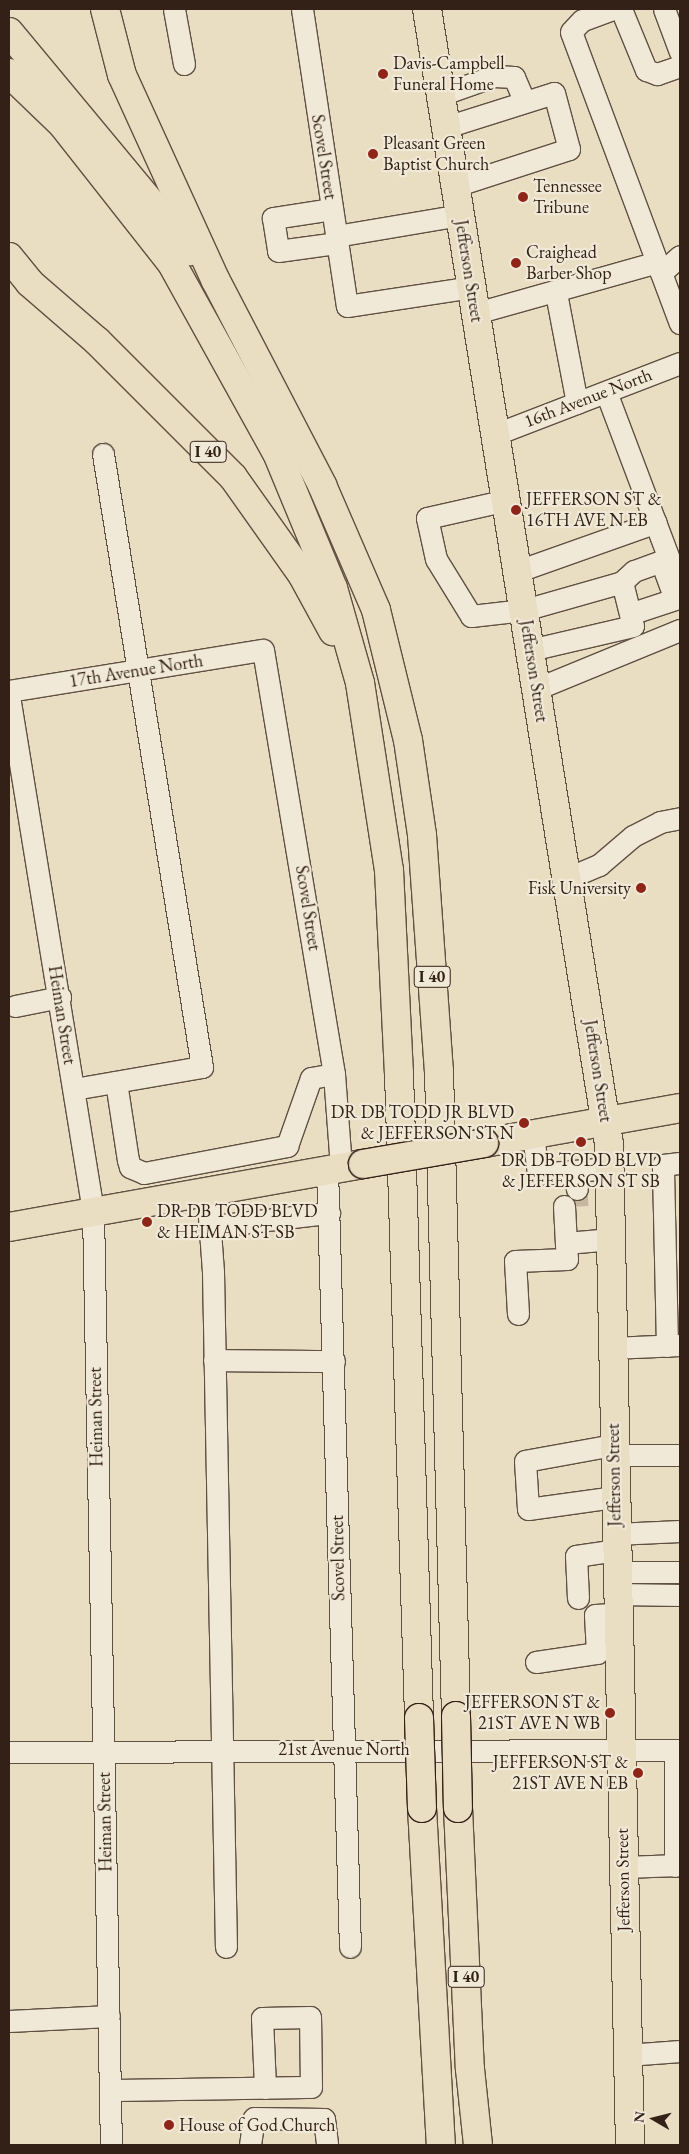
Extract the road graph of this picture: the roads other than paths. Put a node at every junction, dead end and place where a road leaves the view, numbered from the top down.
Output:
1 (105, 9) edge
2 (174, 9) edge
3 (302, 9) edge
4 (427, 9) edge
5 (613, 9) edge
6 (621, 9) edge
7 (664, 9) edge
8 (9, 32) edge
9 (680, 52) edge
10 (184, 64) dead end
11 (680, 66) edge
12 (9, 73) edge
13 (440, 95) junction
14 (524, 101) junction
15 (446, 127) junction
16 (455, 186) junction
17 (332, 209) junction
18 (460, 215) junction
19 (337, 240) junction
20 (680, 256) edge
21 (9, 257) edge
22 (659, 267) junction
23 (216, 281) junction
24 (556, 293) junction
25 (474, 300) junction
26 (680, 323) edge
27 (680, 363) edge
28 (606, 392) junction
29 (577, 403) junction
30 (496, 434) junction
31 (103, 454) dead end
32 (507, 500) junction
33 (656, 522) junction
34 (665, 559) junction
35 (518, 571) junction
36 (622, 582) junction
37 (679, 591) edge
38 (524, 610) junction
39 (630, 614) junction
40 (680, 630) edge
41 (263, 650) joint
42 (530, 650) junction
43 (136, 670) junction
44 (360, 683) junction
45 (536, 689) junction
46 (9, 691) edge
47 (9, 696) edge
48 (680, 818) edge
49 (568, 878) junction
50 (60, 997) junction
51 (15, 1006) dead end
52 (334, 1074) junction
53 (116, 1082) junction
54 (74, 1089) junction
55 (680, 1108) edge
56 (606, 1120) junction
57 (533, 1134) junction
58 (680, 1163) edge
59 (344, 1167) junction
60 (610, 1168) junction
61 (214, 1189) junction
62 (570, 1193) junction
63 (93, 1211) junction
64 (328, 1213) junction
65 (223, 1225) junction
66 (9, 1227) edge
67 (612, 1239) junction
68 (566, 1243) junction
69 (518, 1314) dead end
70 (674, 1346) edge
71 (611, 1348) junction
72 (220, 1360) junction
73 (334, 1361) junction
74 (614, 1450) junction
75 (680, 1455) edge
76 (614, 1497) junction
77 (680, 1532) edge
78 (680, 1572) edge
79 (616, 1573) junction
80 (680, 1594) edge
81 (578, 1598) dead end
82 (607, 1652) junction
83 (536, 1662) dead end
84 (222, 1749) junction
85 (343, 1749) junction
86 (104, 1750) junction
87 (620, 1750) junction
88 (678, 1750) edge
89 (9, 1752) edge
90 (678, 1790) edge
91 (677, 1865) edge
92 (623, 1867) junction
93 (226, 1947) dead end
94 (350, 1947) dead end
95 (109, 2016) junction
96 (9, 2021) edge
97 (680, 2051) edge
98 (627, 2055) junction
99 (265, 2088) dead end
100 (110, 2090) junction
101 (111, 2145) edge
102 (250, 2145) edge
103 (327, 2145) edge
104 (440, 2145) edge
105 (478, 2145) edge
106 (630, 2145) edge

1 - 23 main road
2 - 10 street
3 - 17 street, Scovel Street
4 - 13 main road, Jefferson Street
5 - 22 street
6 - 11 street
7 - 9 street
8 - 23 main road
12 - 44 main road
13 - 14 street
13 - 15 main road, Jefferson Street
14 - 15 street
14 - 16 street
15 - 16 main road, Jefferson Street
16 - 18 main road, Jefferson Street
17 - 19 street, Scovel Street
17 - 19 street
18 - 19 street
18 - 25 main road, Jefferson Street
19 - 25 street, Scovel Street
20 - 22 street
21 - 44 main road, I 40
22 - 24 street
22 - 26 street
23 - 105 main road, I 40, bridge
24 - 25 street
24 - 29 street
25 - 30 main road, Jefferson Street
27 - 28 street, 16th Avenue North
28 - 29 street, 16th Avenue North
28 - 33 street
29 - 30 street, 16th Avenue North
30 - 32 main road, Jefferson Street
31 - 43 street
32 - 35 main road, Jefferson Street
32 - 38 street
33 - 34 street
33 - 35 street
34 - 36 street
34 - 37 street
35 - 38 main road, Jefferson Street
36 - 38 street
36 - 39 street
37 - 39 street
38 - 42 main road, Jefferson Street
39 - 42 street
40 - 45 street
41 - 43 street, 17th Avenue North
41 - 52 street, Scovel Street
42 - 45 main road, Jefferson Street
43 - 46 street, 17th Avenue North
43 - 53 street
44 - 104 main road, I 40, bridge
45 - 49 main road, Jefferson Street
47 - 50 street, Heiman Street
48 - 49 street
49 - 56 main road, Jefferson Street
50 - 51 street
50 - 54 street, Heiman Street
52 - 53 street
52 - 59 street, Scovel Street
53 - 54 street
54 - 63 street, Heiman Street
55 - 56 main road
56 - 57 main road
56 - 60 main road, Jefferson Street
57 - 59 main road, bridge
57 - 62 street
58 - 70 street
59 - 61 main road
59 - 64 street, Scovel Street
60 - 62 street
60 - 67 main road, Jefferson Street
61 - 63 main road
61 - 65 street
61 - 72 street
62 - 68 street
63 - 66 main road
63 - 86 street, Heiman Street
64 - 65 street
64 - 73 street, Scovel Street
65 - 72 street
67 - 68 street
67 - 71 main road, Jefferson Street
68 - 69 street
70 - 71 street
71 - 74 main road, Jefferson Street
72 - 73 street
72 - 84 street
73 - 85 street, Scovel Street
74 - 75 street
74 - 76 main road, Jefferson Street
74 - 76 street
76 - 79 main road, Jefferson Street
77 - 79 street
78 - 79 street
79 - 80 street
79 - 81 street
79 - 82 main road, Jefferson Street
82 - 83 street
82 - 87 main road, Jefferson Street
84 - 85 street, 21st Avenue North
84 - 86 street, 21st Avenue North
84 - 93 street
85 - 87 street, 21st Avenue North
85 - 94 street, Scovel Street
86 - 89 street, 21st Avenue North
86 - 95 street, Heiman Street
87 - 88 street, 21st Avenue North
87 - 92 main road, Jefferson Street
88 - 90 street
90 - 91 street
91 - 92 street
92 - 98 main road, Jefferson Street
95 - 96 street
95 - 100 street, Heiman Street
97 - 98 street
98 - 106 main road, Jefferson Street
99 - 100 street
100 - 101 street, Heiman Street
102 - 103 street

